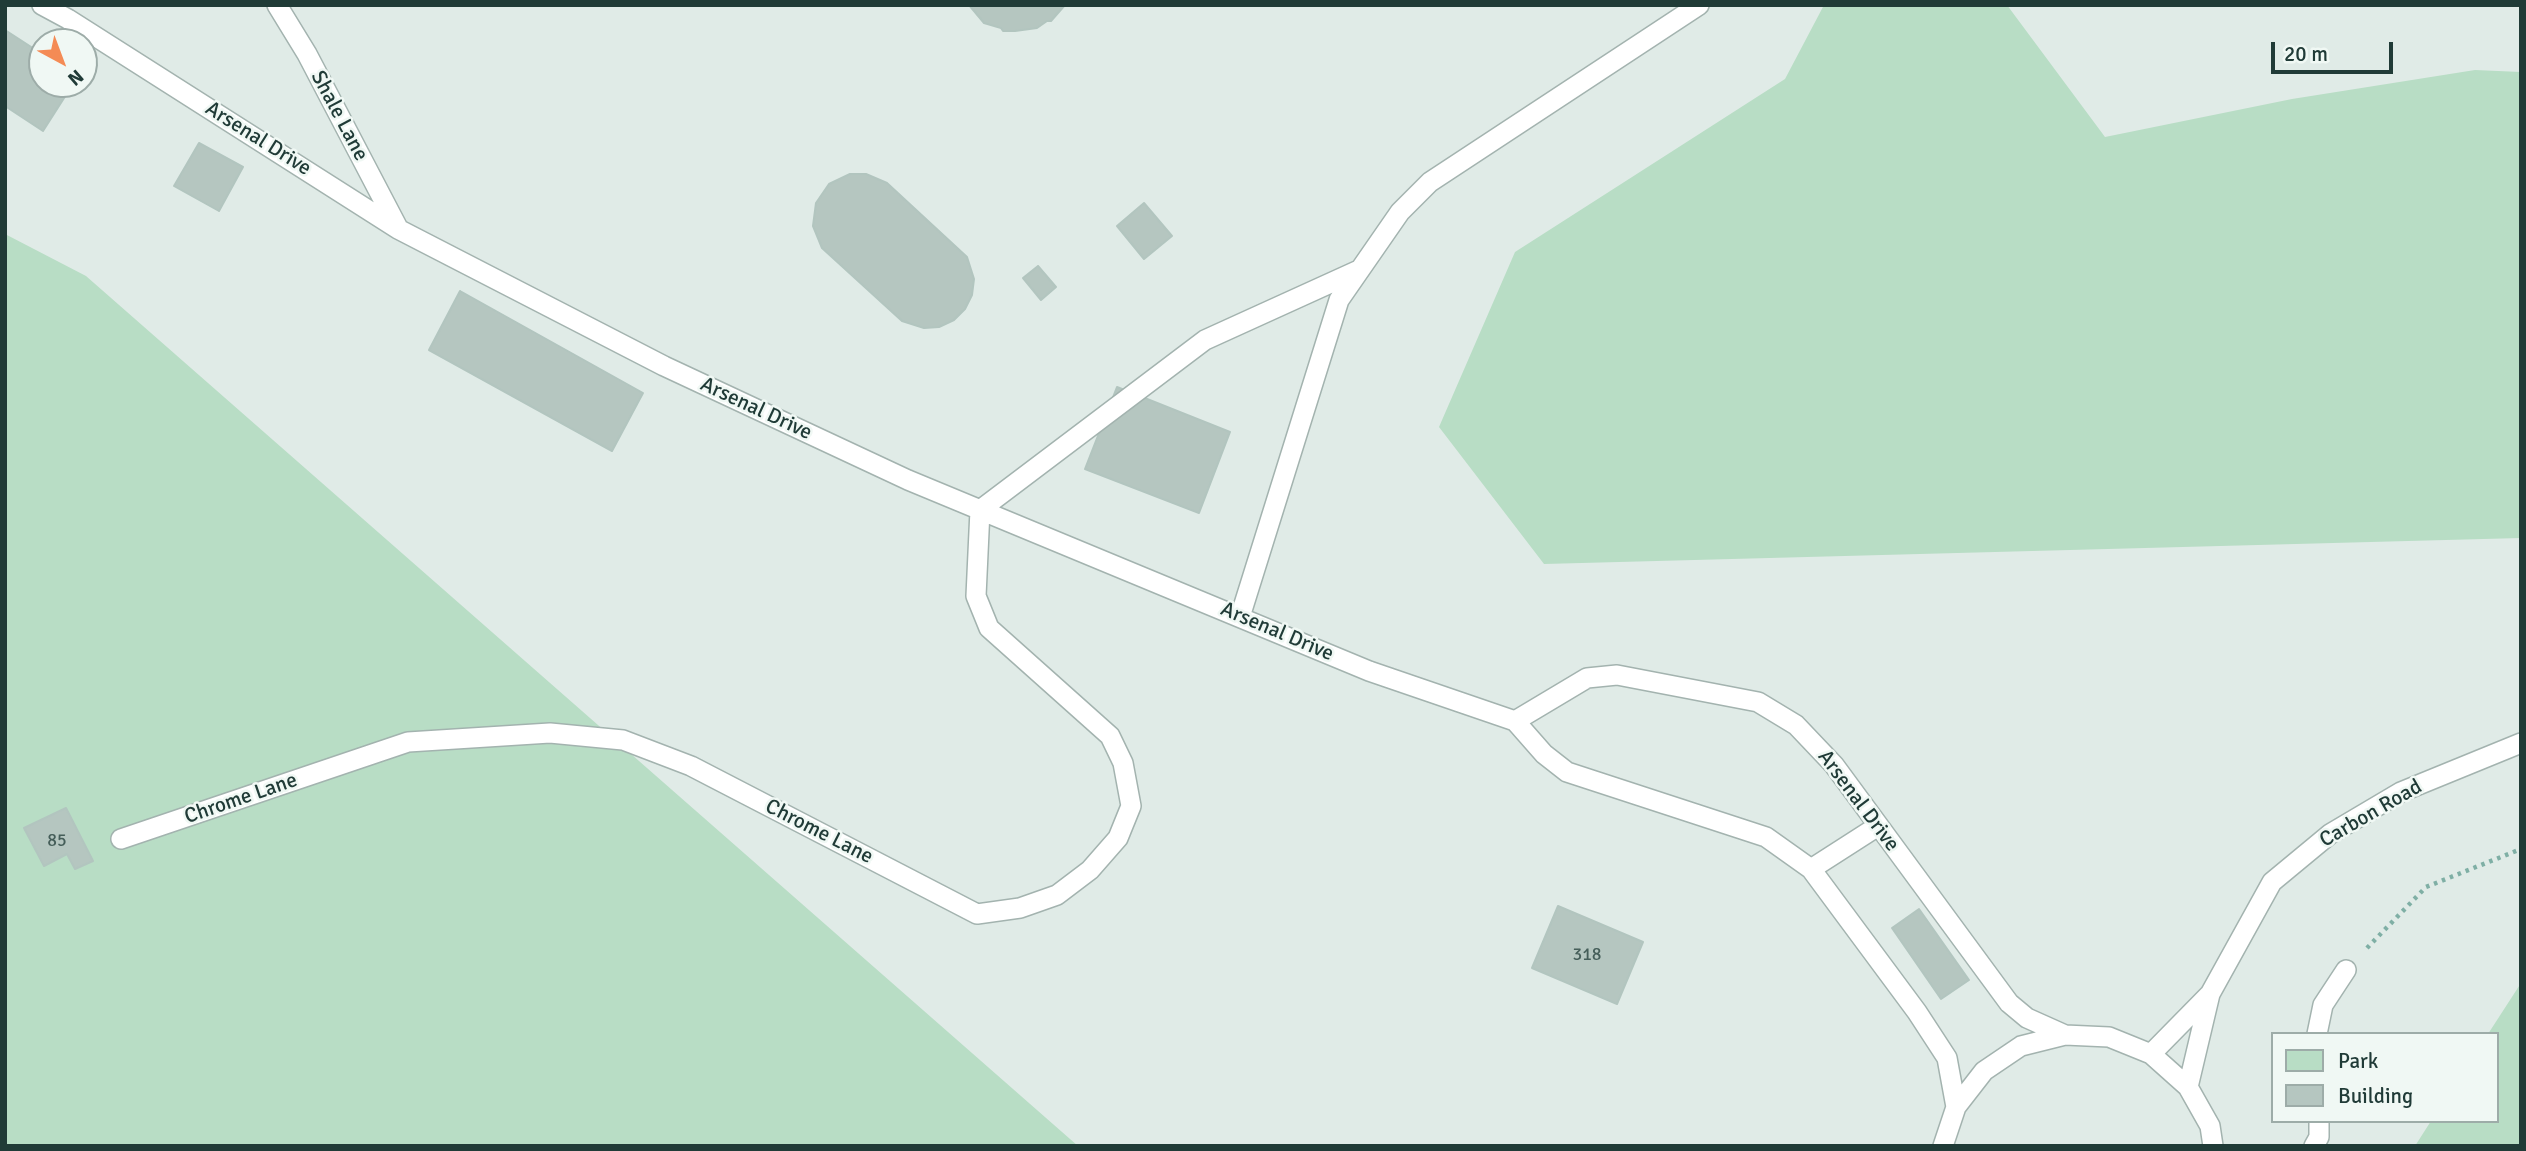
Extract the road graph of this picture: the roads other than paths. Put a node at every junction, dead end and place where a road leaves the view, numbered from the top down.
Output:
1 (42, 5) edge
2 (277, 5) edge
3 (1699, 5) edge
4 (398, 229) junction
5 (1359, 270) junction
6 (980, 510) junction
7 (1240, 617) junction
8 (1515, 721) junction
9 (2521, 743) edge
10 (1878, 826) junction
11 (121, 839) dead end
12 (1811, 869) junction
13 (2346, 970) road end
14 (2210, 994) junction
15 (2317, 1032) edge
16 (2065, 1035) junction
17 (2151, 1054) junction
18 (2188, 1087) junction
19 (1956, 1107) junction
20 (2319, 1123) edge
21 (1943, 1146) edge
22 (2213, 1146) edge
23 (2314, 1146) edge

1 - 4 lane, Arsenal Drive
2 - 4 lane, Shale Lane
3 - 5 lane
4 - 6 lane, Arsenal Drive
5 - 6 lane
5 - 7 lane
6 - 7 lane, Arsenal Drive
6 - 11 lane, Chrome Lane
7 - 8 lane, Arsenal Drive
8 - 10 lane, Arsenal Drive
8 - 12 lane, Arsenal Drive
9 - 14 lane, Carbon Road
10 - 12 lane
10 - 16 lane, Arsenal Drive
12 - 19 lane, Arsenal Drive
13 - 15 lane
14 - 17 lane, Carbon Road
14 - 18 lane, Carbon Road
16 - 17 lane
16 - 19 lane
17 - 18 lane
18 - 22 lane
19 - 21 lane
20 - 23 lane

